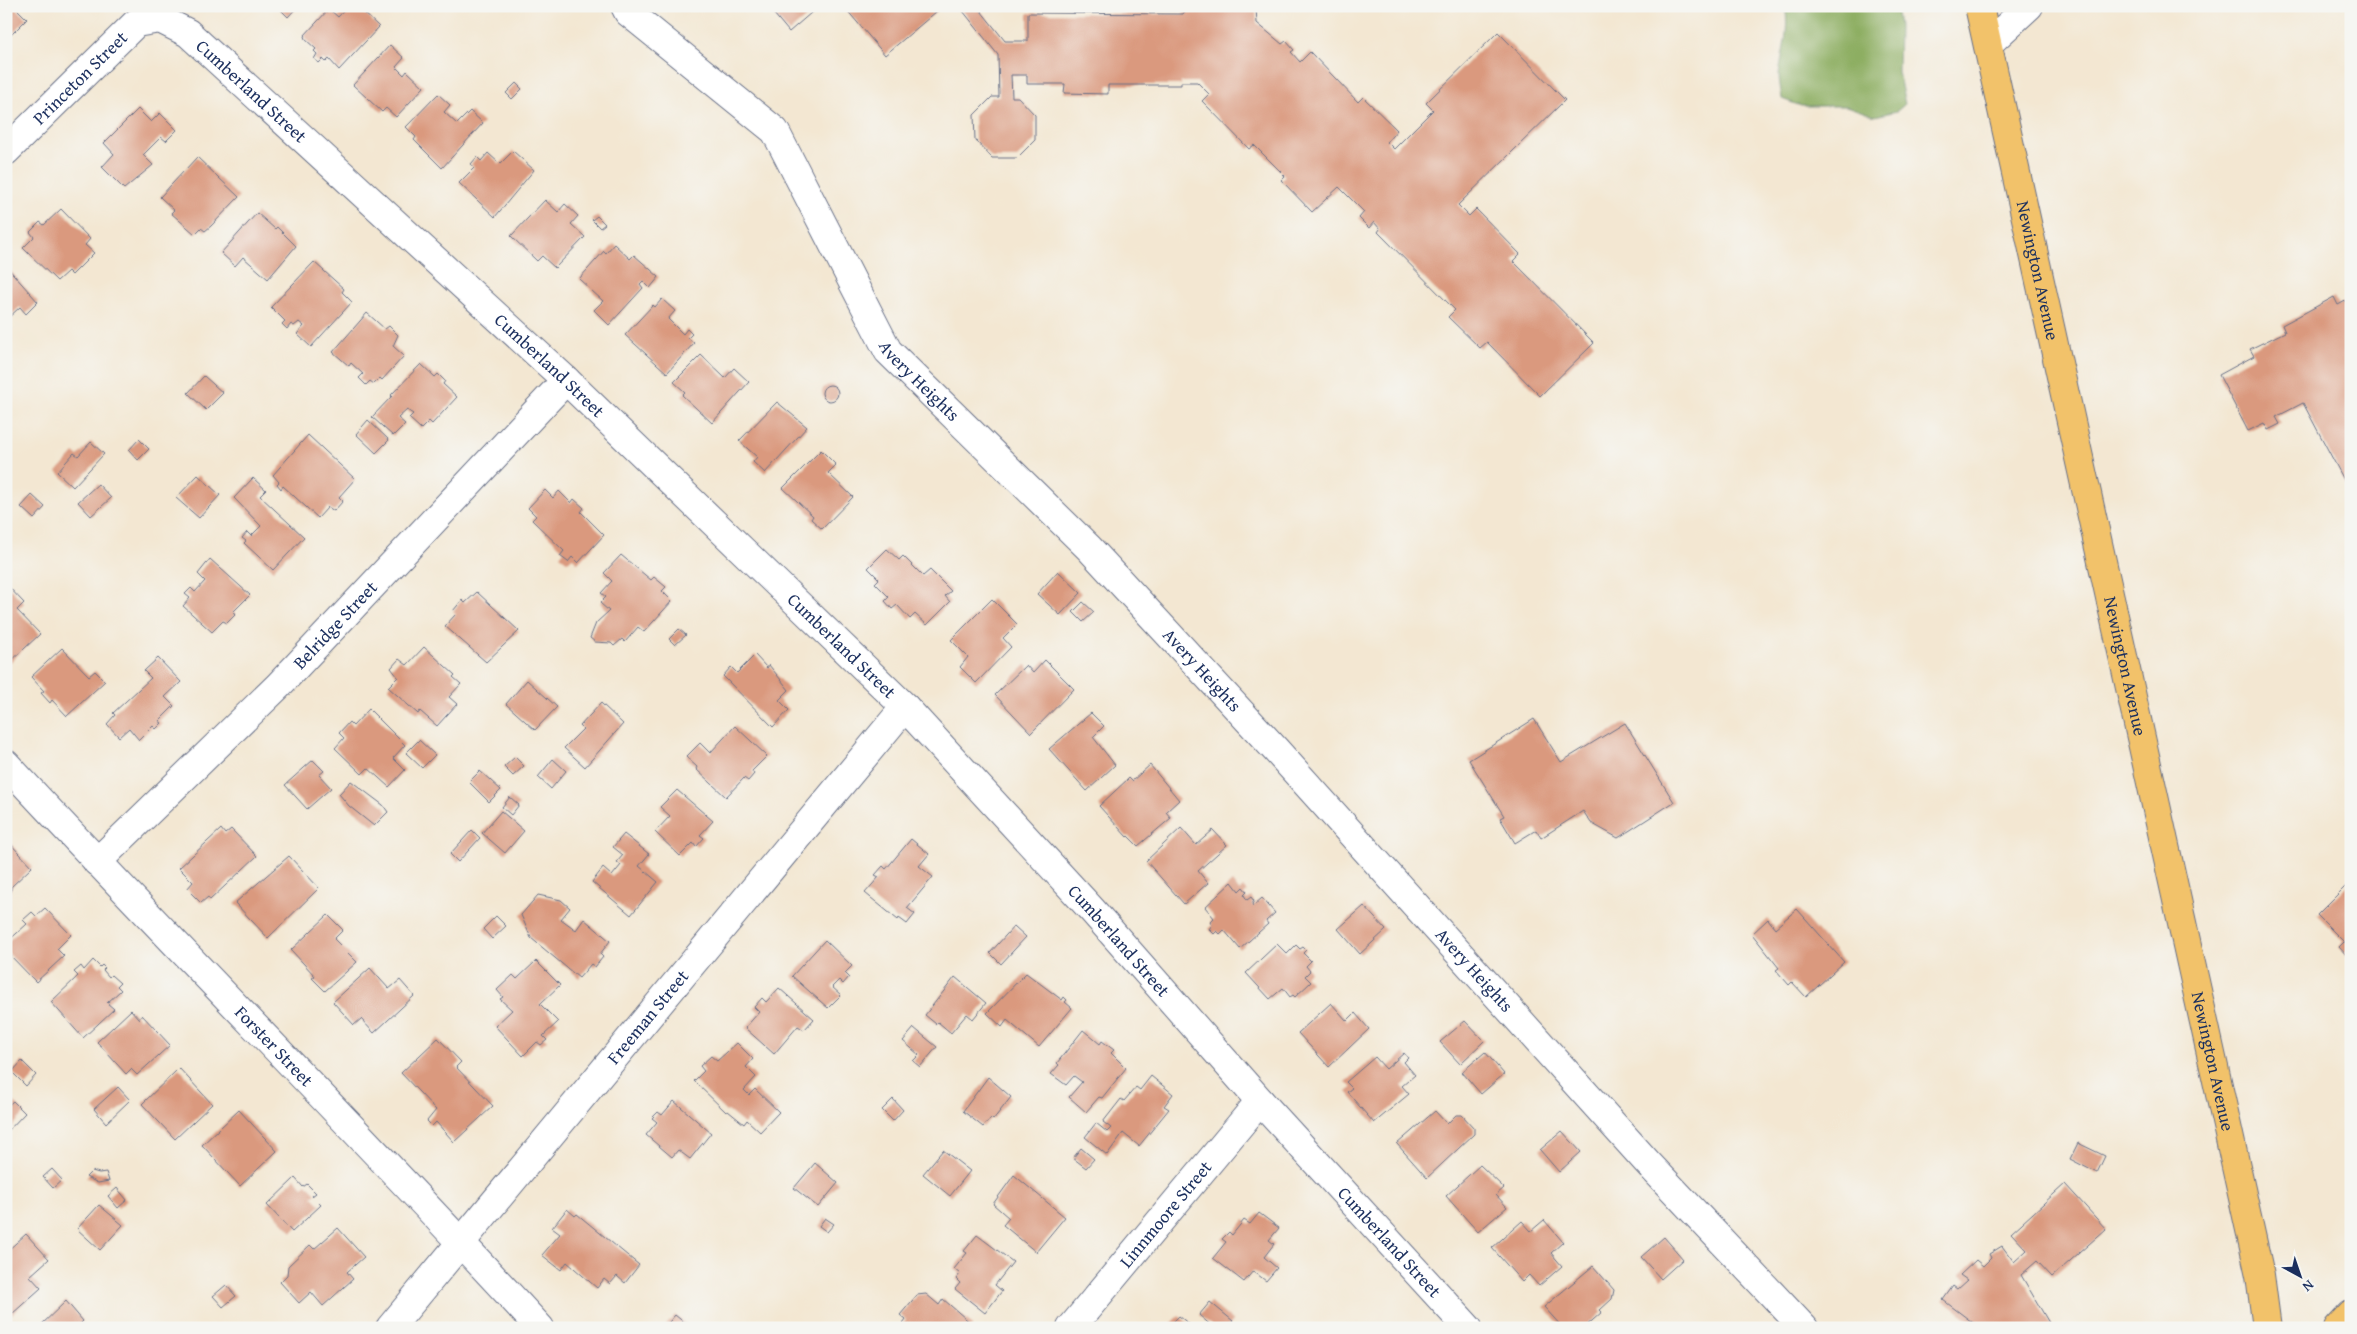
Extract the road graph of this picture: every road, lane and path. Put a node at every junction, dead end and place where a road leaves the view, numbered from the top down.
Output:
1 (625, 6) edge
2 (1979, 6) edge
3 (2029, 6) edge
4 (160, 19) joint
5 (1988, 44) junction
6 (6, 151) edge
7 (566, 380) junction
8 (905, 707) junction
9 (6, 764) edge
10 (97, 862) junction
11 (1260, 1100) junction
12 (462, 1242) junction
13 (2351, 1314) edge
14 (390, 1328) edge
15 (540, 1328) edge
16 (1071, 1328) edge
17 (1468, 1328) edge
18 (1804, 1328) edge
19 (2267, 1328) edge
20 (2338, 1328) edge

1 - 18 street, Avery Heights
2 - 5 main road, Newington Avenue
3 - 5 street
4 - 6 street, Princeton Street
4 - 7 street, Cumberland Street
5 - 19 main road, Newington Avenue
7 - 8 street, Cumberland Street
7 - 10 street, Belridge Street
8 - 11 street, Cumberland Street
8 - 12 street, Freeman Street
9 - 10 street, Forster Street
10 - 12 street, Forster Street
11 - 16 street, Linnmoore Street
11 - 17 street, Cumberland Street
12 - 14 street, Freeman Street
12 - 15 street, Forster Street
13 - 20 main road

